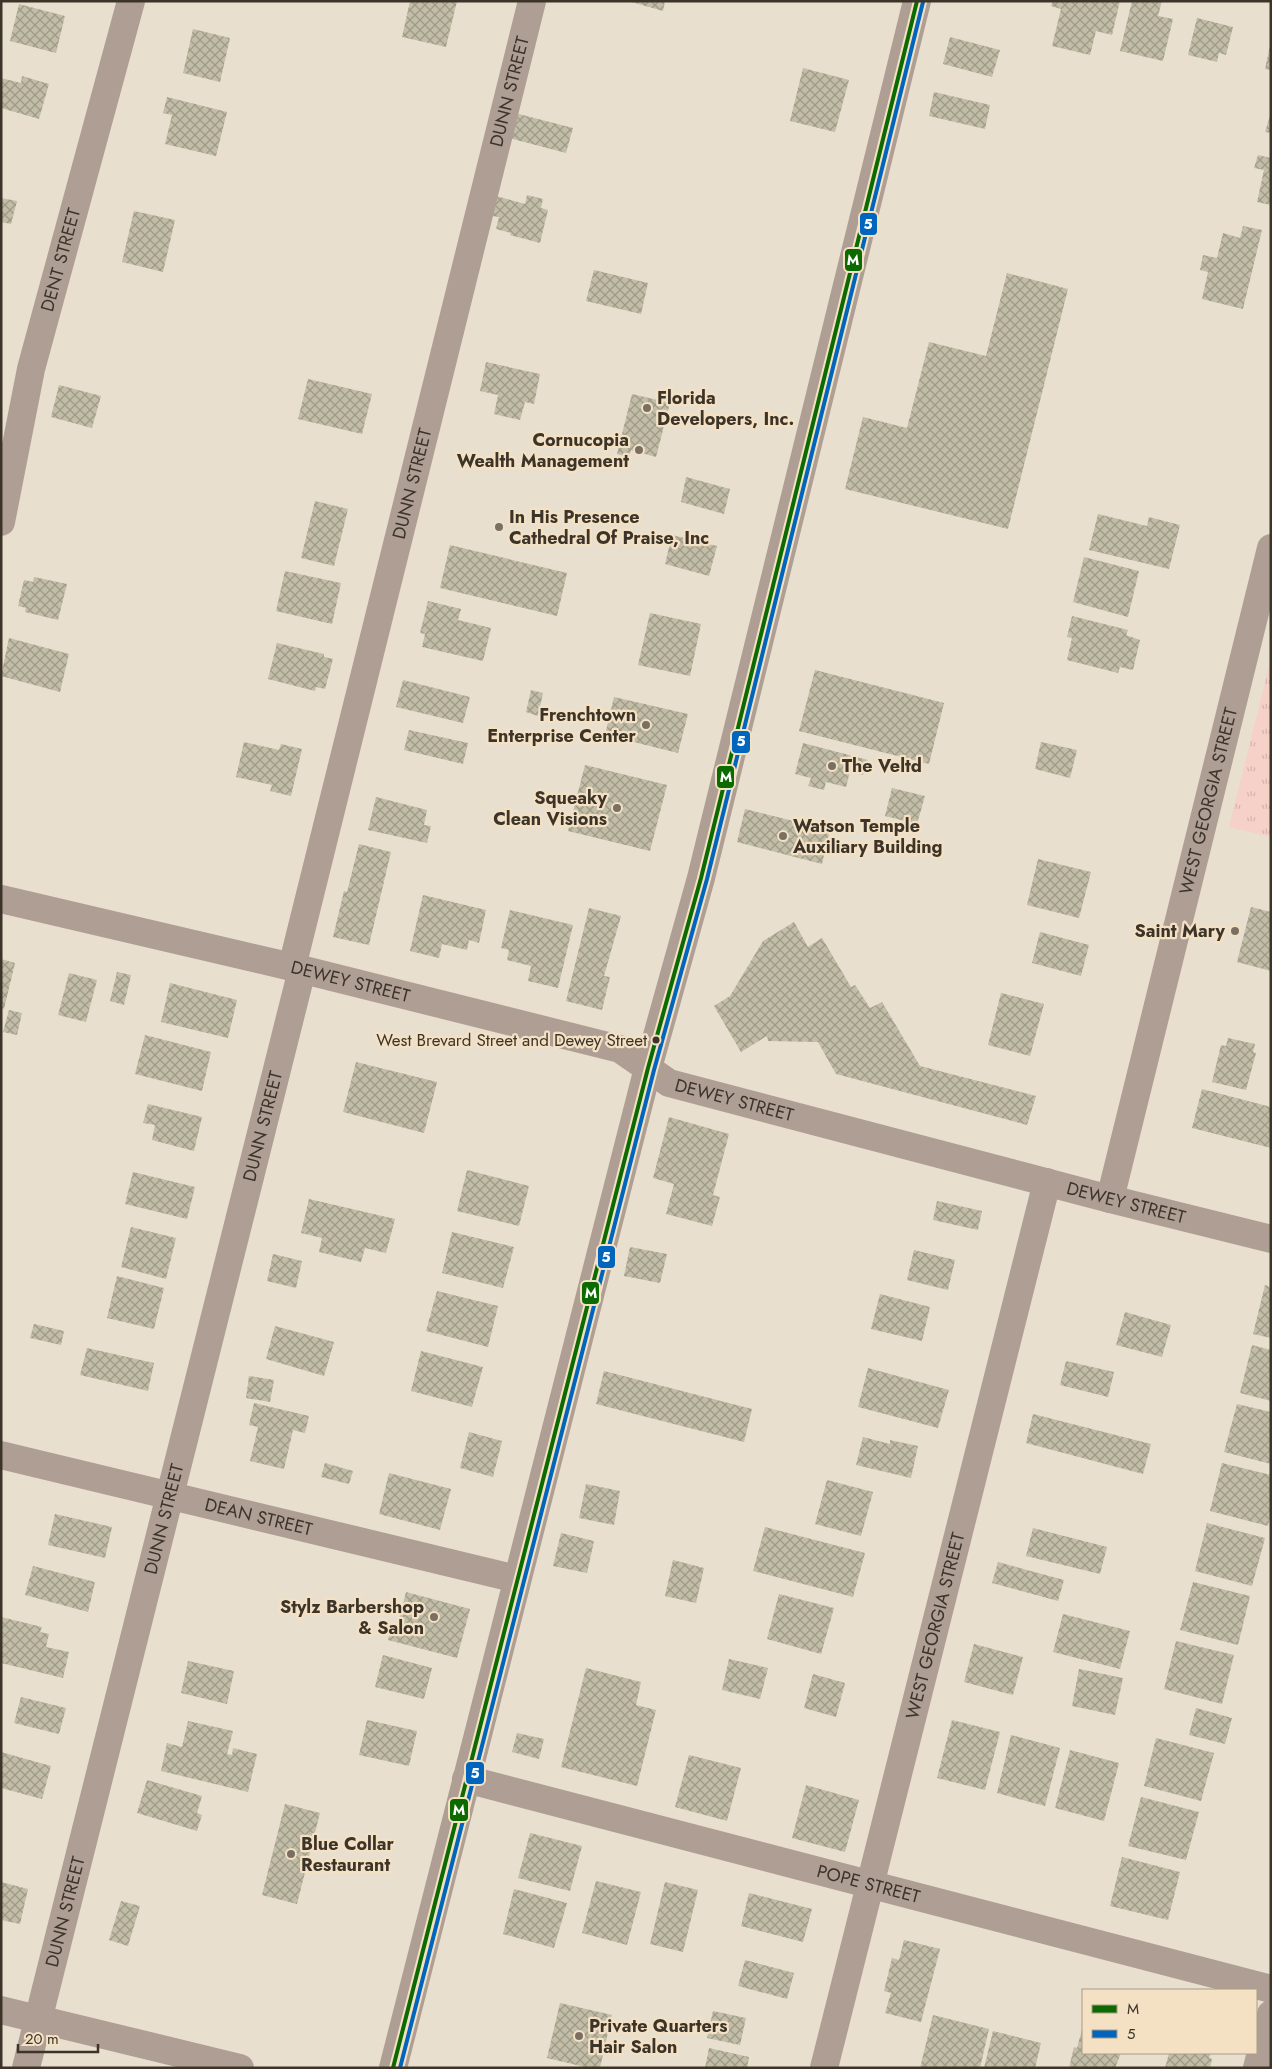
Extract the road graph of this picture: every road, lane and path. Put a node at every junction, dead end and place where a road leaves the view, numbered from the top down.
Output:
1 (131, 1) edge
2 (532, 1) edge
3 (917, 1) edge
4 (1, 522) edge
5 (1271, 548) edge
6 (1, 899) edge
7 (297, 969) junction
8 (648, 1068) junction
9 (1047, 1182) junction
10 (1110, 1199) junction
11 (1271, 1239) edge
12 (1, 1455) edge
13 (170, 1495) junction
14 (517, 1579) junction
15 (466, 1779) junction
16 (870, 1884) junction
17 (1271, 1989) edge
18 (1, 2010) edge
19 (1271, 2014) edge
20 (38, 2019) junction
21 (26, 2068) edge
22 (240, 2068) edge
23 (393, 2068) edge
24 (824, 2068) edge
25 (1257, 2068) edge

1 - 4 street, DENT STREET
2 - 7 street, DUNN STREET
3 - 8 street
5 - 10 street, WEST GEORGIA STREET
6 - 7 street, DEWEY STREET
7 - 8 street, DEWEY STREET
7 - 13 street, DUNN STREET
8 - 9 street, DEWEY STREET
8 - 14 street
9 - 10 street, DEWEY STREET
9 - 16 street, WEST GEORGIA STREET
10 - 11 street, DEWEY STREET
12 - 13 street, DEAN STREET
13 - 14 street, DEAN STREET
13 - 20 street, DUNN STREET
14 - 15 street
15 - 16 street, POPE STREET
15 - 23 street
16 - 17 street, POPE STREET
16 - 24 street, WEST GEORGIA STREET
18 - 20 street
19 - 25 street
20 - 21 street, DUNN STREET
20 - 22 street

